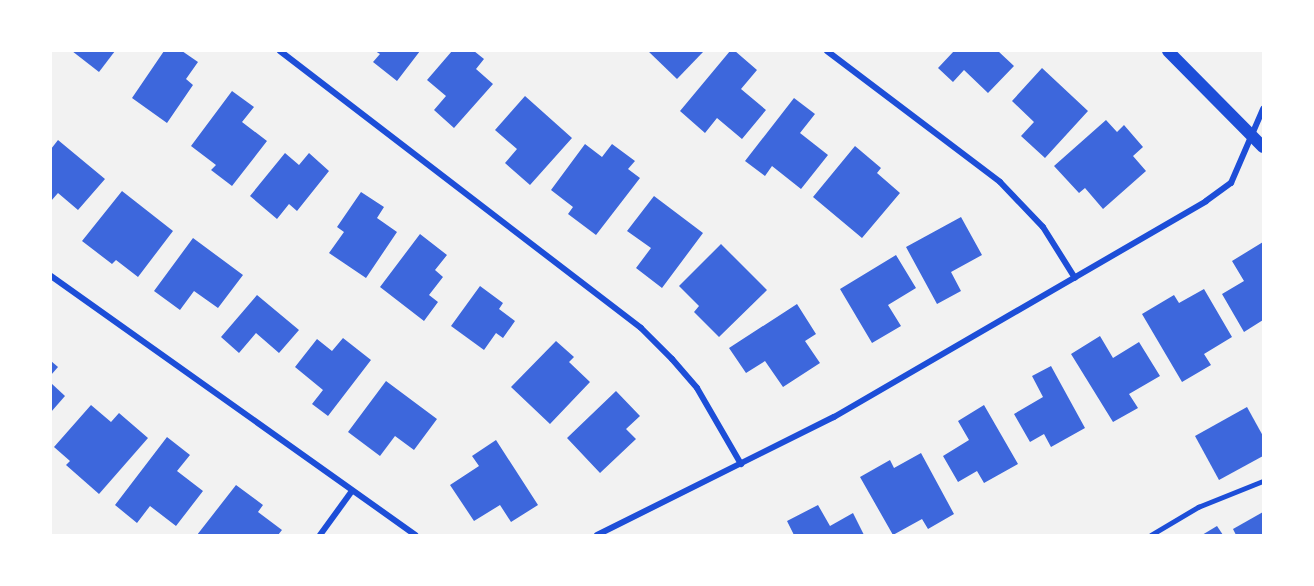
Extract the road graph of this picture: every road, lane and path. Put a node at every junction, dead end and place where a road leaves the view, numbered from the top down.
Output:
1 (280, 51) edge
2 (827, 51) edge
3 (1168, 51) edge
4 (1263, 109) edge
5 (1252, 134) junction
6 (1263, 147) edge
7 (51, 276) edge
8 (1075, 278) junction
9 (741, 464) junction
10 (1263, 482) edge
11 (352, 490) junction
12 (320, 535) edge
13 (415, 535) edge
14 (597, 535) edge
15 (1151, 535) edge

1 - 9 street
2 - 8 street
3 - 5 main road
4 - 5 street
5 - 6 main road
5 - 8 street
7 - 11 street
8 - 9 street
9 - 14 street
10 - 15 lane
11 - 12 street
11 - 13 street

